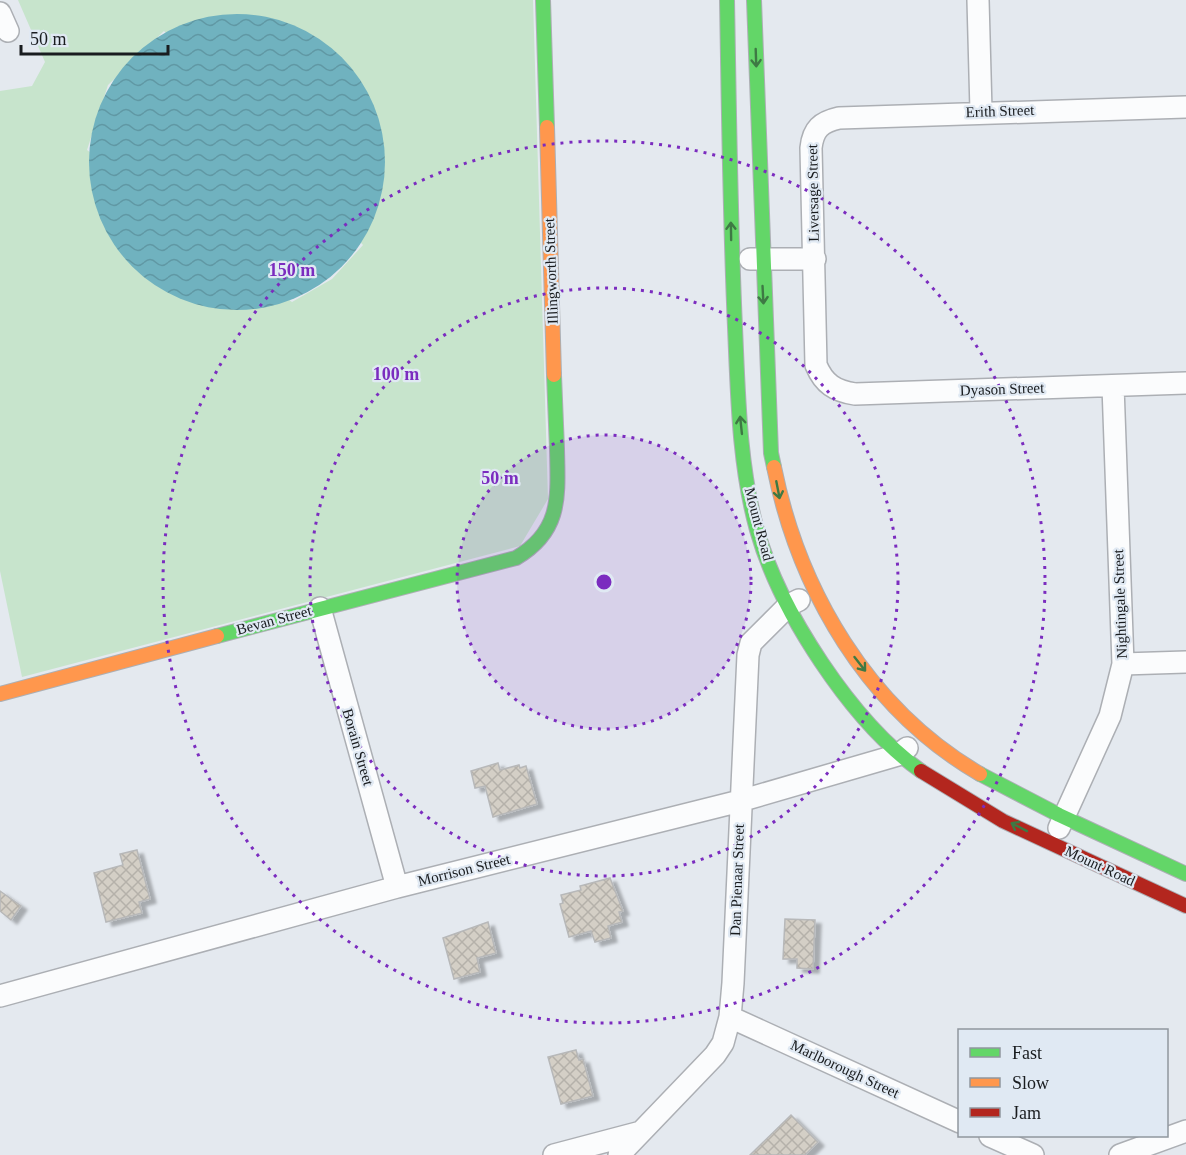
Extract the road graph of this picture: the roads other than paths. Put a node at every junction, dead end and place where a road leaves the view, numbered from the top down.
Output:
1 (543, 0) edge
2 (727, 0) edge
3 (754, 0) edge
4 (978, 0) edge
5 (1186, 107) edge
6 (981, 111) junction
7 (816, 128) joint
8 (762, 258) junction
9 (815, 259) junction
10 (732, 261) junction
11 (822, 379) joint
12 (1186, 383) edge
13 (1113, 386) junction
14 (543, 538) joint
15 (812, 593) junction
16 (789, 605) junction
17 (320, 608) junction
18 (1186, 662) edge
19 (1123, 664) junction
20 (0, 694) edge
21 (924, 736) junction
22 (898, 755) junction
23 (740, 801) junction
24 (1065, 819) junction
25 (1051, 844) junction
26 (1186, 874) edge
27 (397, 887) junction
28 (1186, 906) edge
29 (0, 996) edge
30 (730, 1017) junction
31 (958, 1121) edge
32 (1186, 1131) edge
33 (641, 1132) junction
34 (992, 1137) edge
35 (554, 1155) edge
36 (618, 1155) edge
37 (1033, 1155) edge
38 (1120, 1155) edge

1 - 14 main road, Illingworth Street
10 -> 2 main road, Mount Road
3 -> 8 main road, Mount Road
4 - 6 street
5 - 6 street, Erith Street
6 - 7 street, Erith Street
7 - 9 street, Liversage Street
8 - 9 street, Liversage Street
8 - 10 street, Liversage Street
8 -> 15 main road, Mount Road
9 - 11 street, Liversage Street
16 -> 10 main road, Mount Road
11 - 13 street, Dyason Street
12 - 13 street, Dyason Street
13 - 19 street, Nightingale Street
14 - 17 main road, Bevan Street
15 - 16 street, Dan Pienaar Street
15 -> 21 main road, Mount Road
16 - 22 main road, Mount Road
16 - 23 street, Dan Pienaar Street
17 - 20 main road, Bevan Street
17 - 27 street, Borain Street
18 - 19 street
19 - 24 street, Nightingale Street
21 - 22 street, Morrison Street
21 - 24 main road, Mount Road
22 - 23 street, Morrison Street
25 -> 22 main road, Mount Road
23 - 27 street, Morrison Street
23 - 30 street, Dan Pienaar Street
24 - 25 street, Nightingale Street
24 - 26 main road, Mount Road
25 - 28 main road, Mount Road
27 - 29 street, Morrison Street
30 - 31 street, Marlborough Street
30 - 33 street, Dan Pienaar Street
32 - 38 street
33 - 35 street
33 - 36 street, Dan Pienaar Street
34 - 37 street

